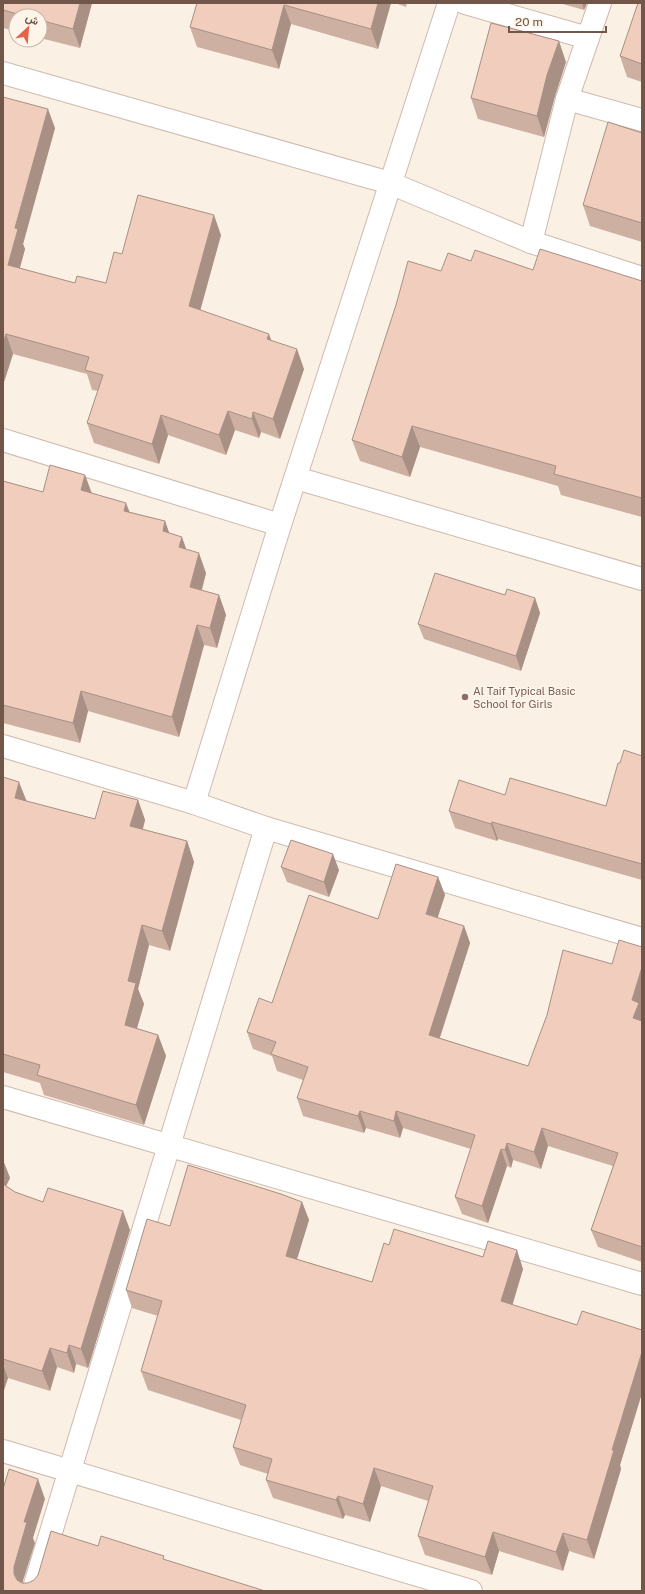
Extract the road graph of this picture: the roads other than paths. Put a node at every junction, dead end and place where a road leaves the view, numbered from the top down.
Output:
1 (449, 3) edge
2 (465, 3) edge
3 (600, 3) edge
4 (588, 38) junction
5 (3, 73) edge
6 (567, 100) junction
7 (642, 120) edge
8 (390, 183) junction
9 (531, 242) junction
10 (642, 278) edge
11 (3, 440) edge
12 (296, 478) junction
13 (280, 525) junction
14 (642, 579) edge
15 (3, 746) edge
16 (194, 803) junction
17 (266, 828) junction
18 (642, 939) edge
19 (3, 1097) edge
20 (169, 1146) junction
21 (642, 1284) edge
22 (3, 1451) edge
23 (69, 1472) junction
24 (33, 1591) edge
25 (471, 1591) edge

1 - 8 street
2 - 4 street
3 - 4 street
4 - 6 street
5 - 8 street
6 - 7 street
6 - 9 street
8 - 9 street
8 - 12 street
9 - 10 street
11 - 13 street
12 - 13 street
12 - 14 street
13 - 16 street
15 - 16 street
16 - 17 street
17 - 18 street
17 - 20 street
19 - 20 street
20 - 21 street
20 - 23 street
22 - 23 street
23 - 24 street
23 - 25 street

